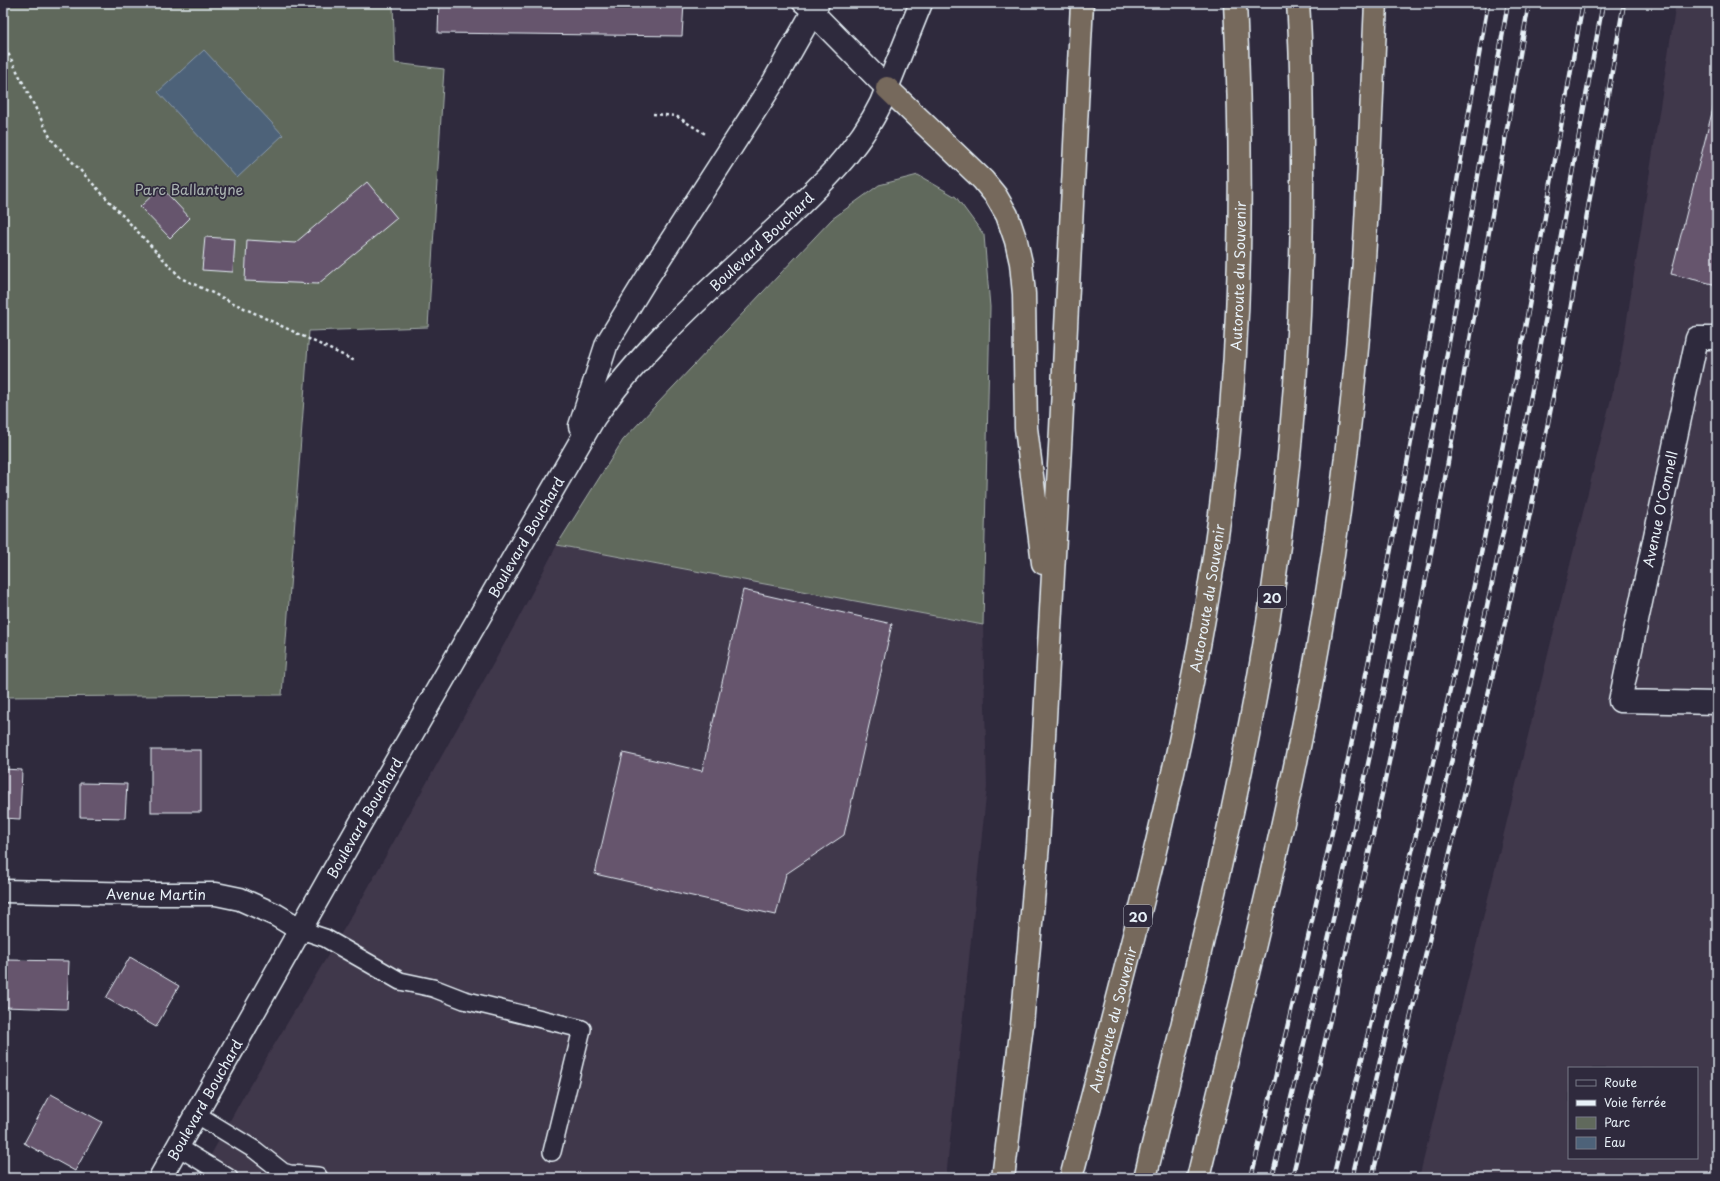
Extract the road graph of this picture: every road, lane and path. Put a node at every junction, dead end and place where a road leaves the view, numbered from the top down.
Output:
1 (8, 3) edge
2 (921, 3) edge
3 (1082, 3) edge
4 (1235, 3) edge
5 (1298, 3) edge
6 (1376, 3) edge
7 (3, 6) edge
8 (811, 6) edge
9 (3, 43) edge
10 (887, 88) junction
11 (653, 114) dead end
12 (709, 136) dead end
13 (1717, 338) edge
14 (354, 361) dead end
15 (569, 459) junction
16 (1050, 615) junction
17 (1717, 703) edge
18 (3, 891) edge
19 (301, 930) junction
20 (196, 1114) junction
21 (178, 1147) junction
22 (552, 1152) dead end
23 (318, 1176) dead end
24 (160, 1178) edge
25 (229, 1178) edge
26 (1003, 1178) edge
27 (1071, 1178) edge
28 (1145, 1178) edge
29 (1198, 1178) edge

1 - 7 path
2 - 10 main road, Boulevard Bouchard
3 - 16 highway
4 - 27 highway, Autoroute du Souvenir / 20
5 - 28 highway, 20
6 - 29 highway
8 - 10 main road
8 - 15 main road, Boulevard Bouchard
9 - 14 path
10 - 15 main road, Boulevard Bouchard
10 - 16 highway
11 - 12 path
13 - 17 main road, Avenue O'Connell
15 - 19 main road, Boulevard Bouchard
16 - 26 highway
18 - 19 main road, Avenue Martin
19 - 20 main road, Boulevard Bouchard
19 - 22 lane
20 - 21 main road, Boulevard Bouchard
20 - 23 lane
21 - 24 main road, Boulevard Bouchard
21 - 25 lane

